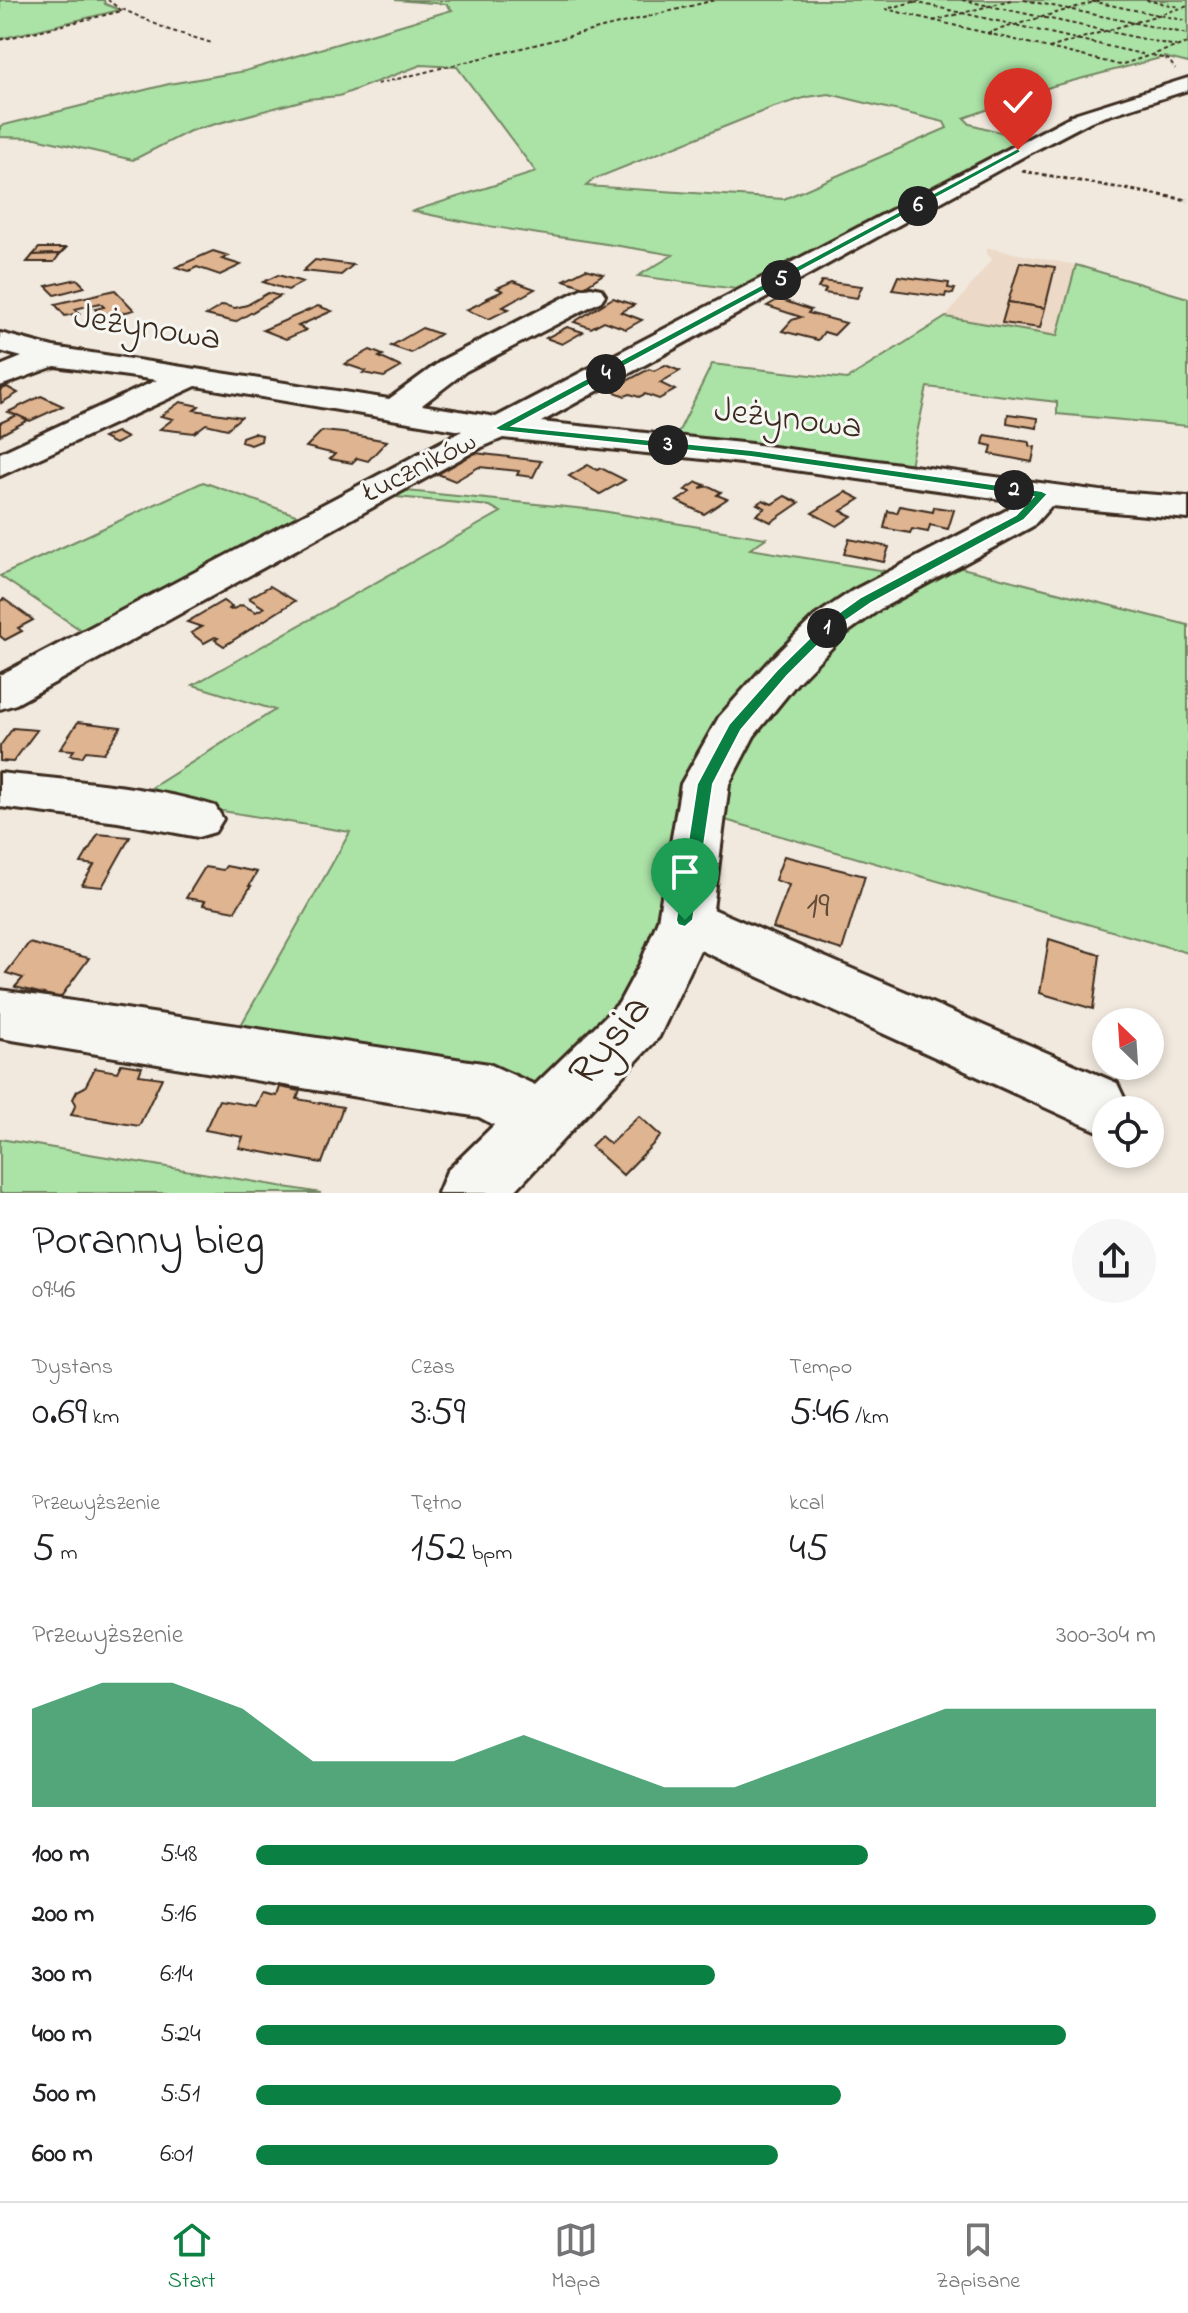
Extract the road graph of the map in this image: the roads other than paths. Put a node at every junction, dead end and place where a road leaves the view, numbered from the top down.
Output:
1 (1186, 79) edge
2 (591, 295) dead end
3 (0, 342) edge
4 (52, 356) junction
5 (192, 376) junction
6 (0, 377) edge
7 (394, 411) junction
8 (500, 428) junction
9 (0, 466) edge
10 (1042, 494) junction
11 (1188, 508) edge
12 (0, 694) edge
13 (0, 790) edge
14 (198, 819) dead end
15 (685, 920) junction
16 (0, 1014) edge
17 (1092, 1100) edge
18 (543, 1120) junction
19 (470, 1193) edge

1 - 8 street, Łuczników
2 - 7 street
3 - 4 street, Jeżynowa
4 - 5 street, Jeżynowa
4 - 6 street
5 - 7 street, Jeżynowa
5 - 9 street
7 - 8 street, Jeżynowa
8 - 10 street, Jeżynowa
8 - 12 street, Łuczników
10 - 11 street, Jeżynowa
10 - 15 street, Rysia
13 - 14 street
15 - 17 street
15 - 18 street, Rysia
16 - 18 street
18 - 19 street, Rysia

